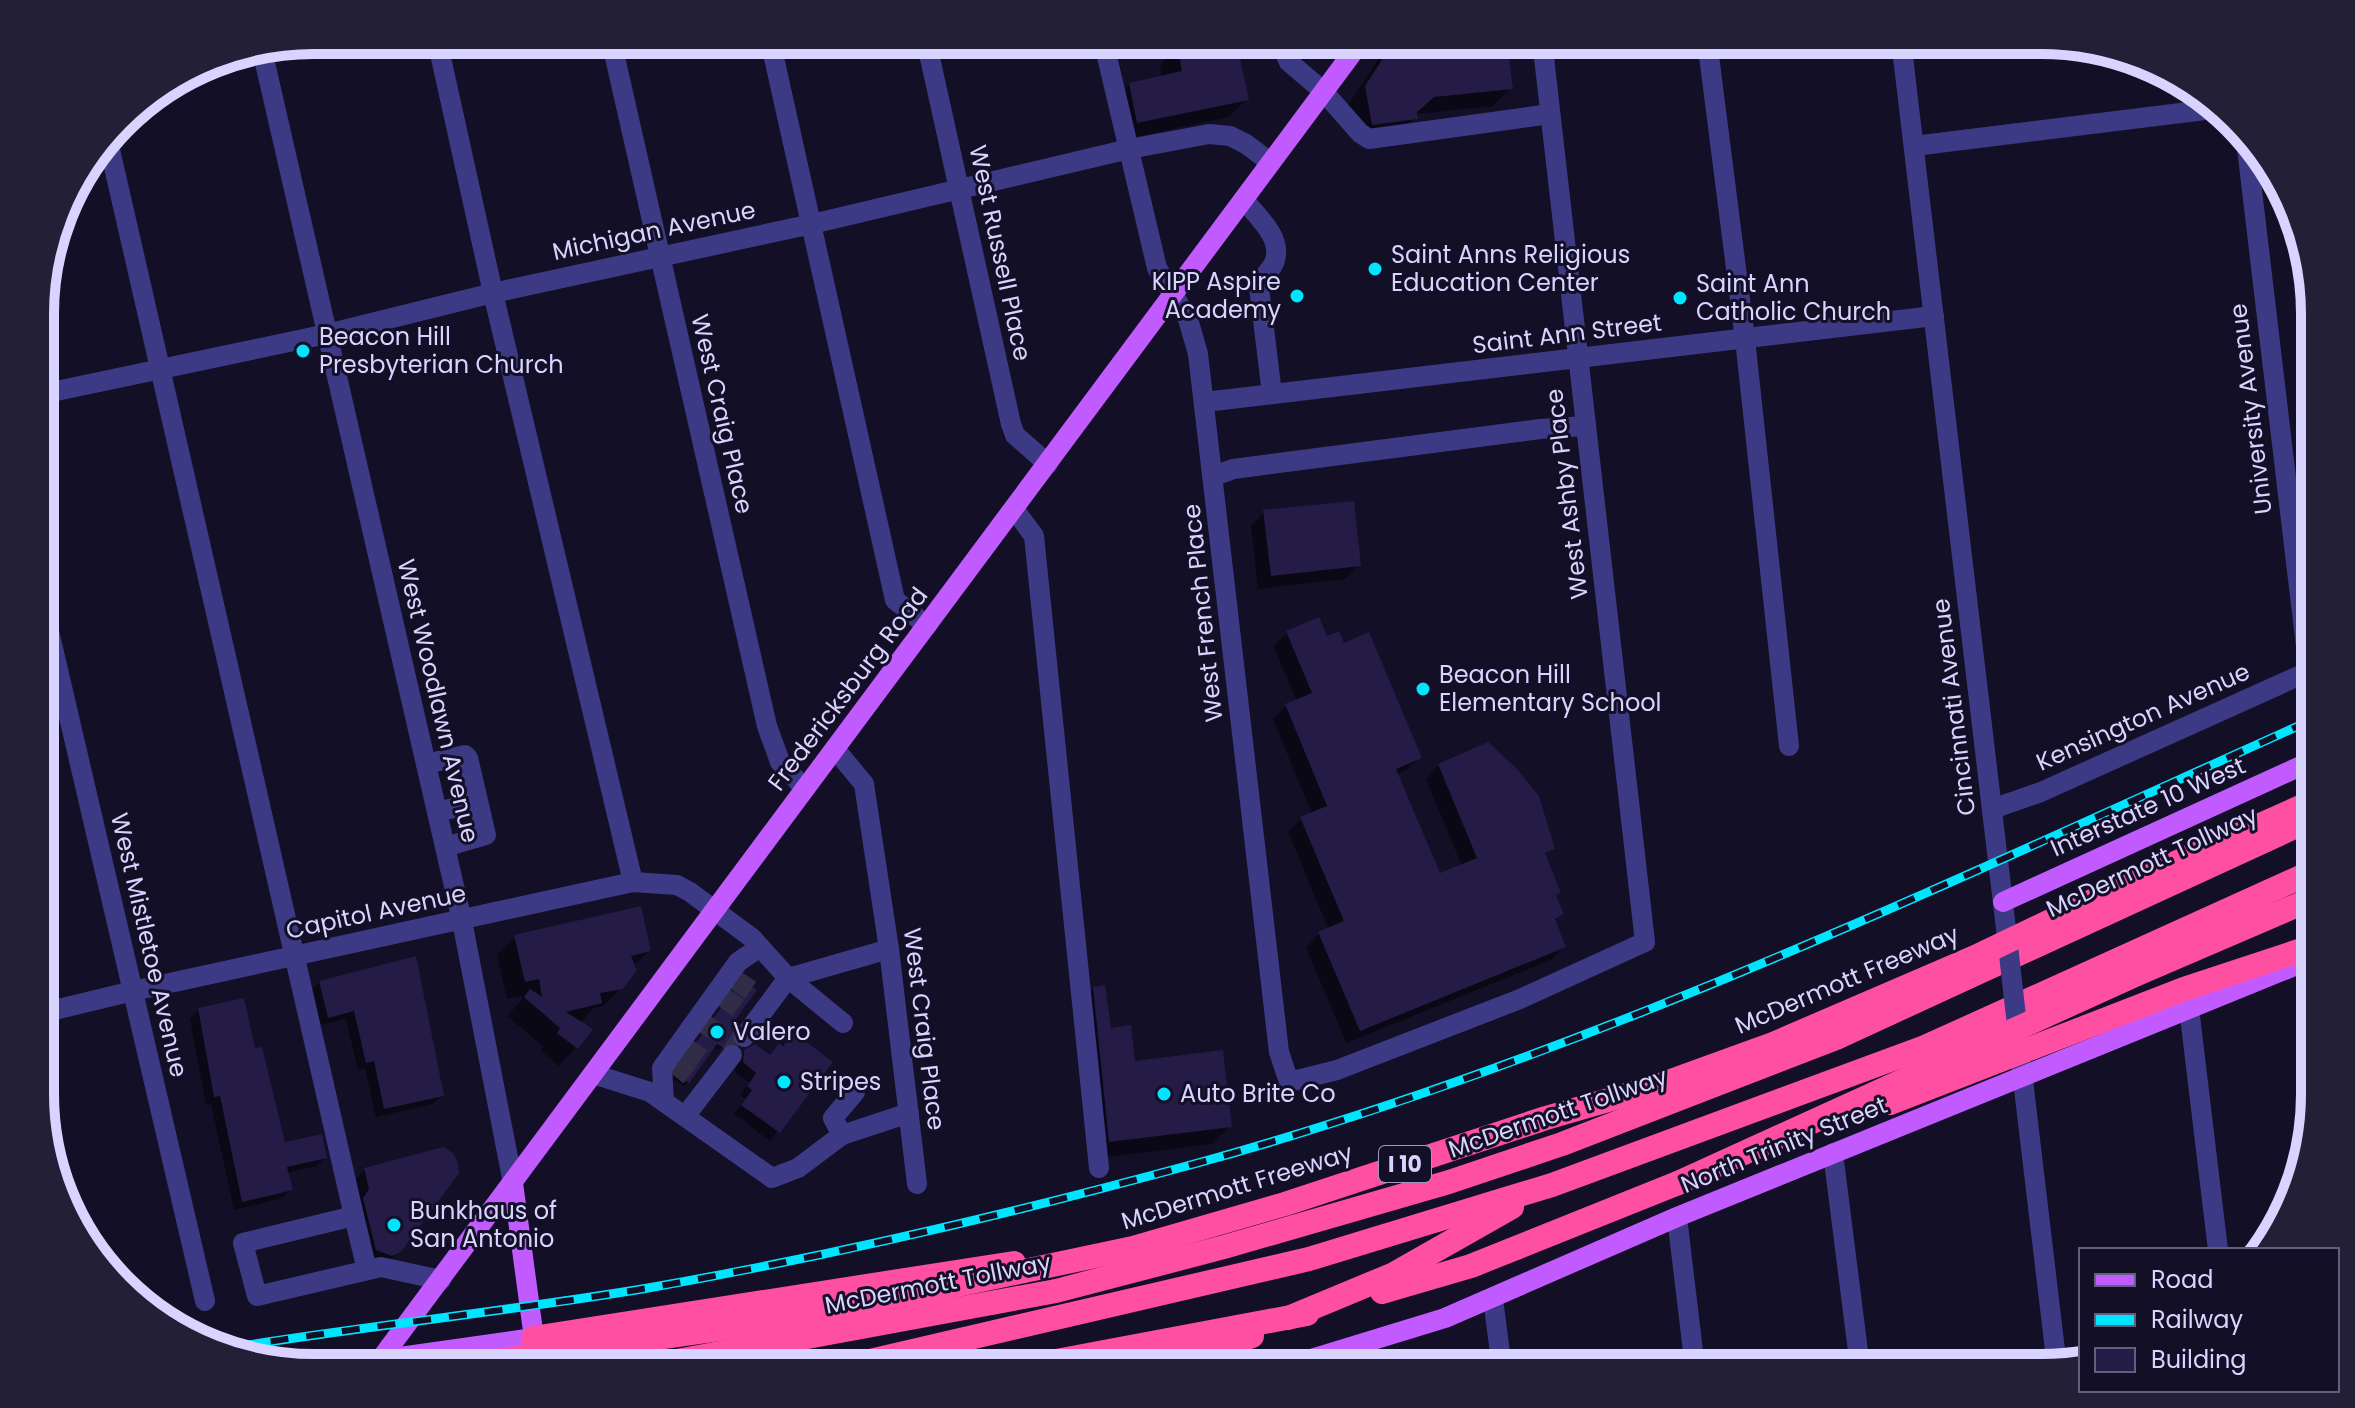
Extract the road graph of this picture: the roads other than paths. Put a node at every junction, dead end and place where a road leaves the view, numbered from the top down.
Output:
1 (440, 54) edge
2 (614, 54) edge
3 (773, 54) edge
4 (929, 54) edge
5 (1106, 54) edge
6 (1285, 54) edge
7 (1351, 54) edge
8 (1544, 54) edge
9 (1709, 54) edge
10 (1903, 54) edge
11 (264, 59) edge
12 (1323, 91) junction
13 (2202, 110) edge
14 (1550, 114) junction
15 (1914, 146) junction
16 (1129, 149) junction
17 (111, 153) edge
18 (2248, 159) edge
19 (1270, 162) junction
20 (960, 190) junction
21 (1244, 200) junction
22 (812, 224) junction
23 (659, 257) junction
24 (493, 293) junction
25 (1172, 294) junction
26 (1934, 316) junction
27 (327, 334) junction
28 (1745, 339) junction
29 (1577, 359) junction
30 (161, 368) junction
31 (54, 391) edge
32 (1272, 394) junction
33 (1205, 402) junction
34 (1585, 426) junction
35 (1048, 464) junction
36 (1214, 476) junction
37 (1014, 509) junction
38 (2300, 574) edge
39 (927, 626) junction
40 (54, 652) edge
41 (2300, 675) edge
42 (1789, 746) dead end
43 (835, 749) junction
44 (426, 764) junction
45 (2300, 766) edge
46 (805, 789) junction
47 (478, 802) junction
48 (2300, 807) edge
49 (1992, 809) junction
50 (437, 812) junction
51 (2300, 824) edge
52 (445, 847) junction
53 (2300, 877) edge
54 (633, 882) junction
55 (2003, 902) junction
56 (2300, 904) edge
57 (715, 910) junction
58 (462, 921) junction
59 (760, 947) junction
60 (889, 949) junction
61 (2300, 951) edge
62 (295, 955) junction
63 (2300, 964) edge
64 (788, 978) junction
65 (133, 991) junction
66 (2189, 1008) junction
67 (54, 1010) edge
68 (748, 1023) dead end
69 (843, 1023) dead end
70 (732, 1055) dead end
71 (593, 1074) junction
72 (2023, 1075) junction
73 (1289, 1082) joint
74 (855, 1092) dead end
75 (664, 1102) junction
76 (909, 1113) junction
77 (686, 1115) junction
78 (842, 1135) junction
79 (1833, 1153) junction
80 (1099, 1168) dead end
81 (1449, 1182) junction
82 (513, 1183) junction
83 (1678, 1183) junction
84 (917, 1184) dead end
85 (1552, 1185) junction
86 (354, 1216) junction
87 (1677, 1217) junction
88 (2218, 1248) edge
89 (367, 1270) junction
90 (441, 1280) junction
91 (1493, 1299) junction
92 (205, 1301) dead end
93 (1307, 1314) junction
94 (536, 1353) edge
95 (1198, 1353) edge
96 (1205, 1353) edge
97 (1340, 1353) edge
98 (1500, 1353) edge
99 (1693, 1353) edge
100 (1858, 1353) edge
101 (2055, 1353) edge
102 (385, 1354) edge
103 (546, 1354) edge
104 (716, 1354) edge
105 (902, 1354) edge
106 (1096, 1354) edge

1 - 24 street
2 - 23 street, West Craig Place
3 - 22 street
4 - 20 street, West Russell Place
5 - 16 street, West French Place
6 - 12 street
7 - 12 main road, Fredericksburg Road
8 - 14 street, West Ashby Place
9 - 28 street
10 - 15 street, Cincinnati Avenue
11 - 27 street, West Woodlawn Avenue
12 - 14 street
12 - 19 main road, Fredericksburg Road
13 - 15 street
14 - 29 street, West Ashby Place
15 - 26 street, Cincinnati Avenue
16 - 19 street, Michigan Avenue
16 - 20 street, Michigan Avenue
16 - 25 street, West French Place
17 - 30 street
18 - 38 street, University Avenue
19 - 21 main road, Fredericksburg Road
20 - 22 street, Michigan Avenue
20 - 35 street, West Russell Place
21 - 25 main road, Fredericksburg Road
21 - 32 street
22 - 23 street, Michigan Avenue
22 - 39 street
23 - 24 street, Michigan Avenue
23 - 46 street, West Craig Place
24 - 27 street, Michigan Avenue
24 - 54 street
25 - 33 street, West French Place
25 - 35 main road, Fredericksburg Road
26 - 28 street, Saint Ann Street
26 - 49 street, Cincinnati Avenue
27 - 30 street, Michigan Avenue
27 - 44 street, West Woodlawn Avenue
28 - 29 street, Saint Ann Street
28 - 42 street
29 - 32 street, Saint Ann Street
29 - 34 street, West Ashby Place
30 - 31 street, Michigan Avenue
30 - 62 street
32 - 33 street, Saint Ann Street
33 - 36 street, West French Place
34 - 36 street
34 - 73 street, West Ashby Place
35 - 37 main road, Fredericksburg Road
36 - 73 street, West French Place
37 - 39 main road, Fredericksburg Road
37 - 80 street
39 - 43 main road, Fredericksburg Road
40 - 65 street, West Mistletoe Avenue
41 - 49 street, Kensington Avenue
43 - 46 main road, Fredericksburg Road
43 - 60 street, West Craig Place
44 - 47 street
44 - 50 street, West Woodlawn Avenue
45 - 55 main road, Interstate 10 West
46 - 57 main road, Fredericksburg Road
47 - 50 street
47 - 52 street
48 - 103 highway, McDermott Freeway / I 10, bridge
49 - 55 street, Cincinnati Avenue
50 - 52 street, West Woodlawn Avenue
51 - 81 highway, McDermott Tollway
52 - 58 street, West Woodlawn Avenue
53 - 85 highway
54 - 57 street, Capitol Avenue
54 - 58 street, Capitol Avenue
55 - 72 street, Cincinnati Avenue, bridge
56 - 83 highway, bridge
57 - 59 street, Capitol Avenue
57 - 71 main road, Fredericksburg Road
58 - 62 street, Capitol Avenue
58 - 82 street, West Woodlawn Avenue
59 - 64 street, Capitol Avenue
59 - 75 street
60 - 64 street
60 - 76 street, West Craig Place
61 - 83 highway, bridge
62 - 65 street, Capitol Avenue
62 - 86 street
63 - 66 main road, North Trinity Street
64 - 68 street
64 - 69 street, Capitol Avenue
65 - 67 street, Capitol Avenue
65 - 92 street, West Mistletoe Avenue
66 - 72 main road, North Trinity Street
66 - 88 street
70 - 77 street
71 - 75 street
71 - 82 main road, Fredericksburg Road
72 - 79 main road, North Trinity Street
72 - 101 street, Cincinnati Avenue
74 - 78 street
75 - 77 street
76 - 78 street
76 - 84 street, West Craig Place
77 - 78 street
79 - 87 main road, North Trinity Street
79 - 100 street
81 - 94 highway
81 - 104 highway, McDermott Tollway
82 - 90 main road, Fredericksburg Road
82 - 94 main road, West Woodlawn Avenue
83 - 93 highway
85 - 95 highway
85 - 105 highway
86 - 89 street
86 - 89 street
87 - 91 main road, North Trinity Street
87 - 99 street
89 - 90 street
90 - 102 main road, Fredericksburg Road
91 - 97 main road, North Trinity Street
91 - 98 street
93 - 96 highway, bridge
93 - 106 highway, bridge

